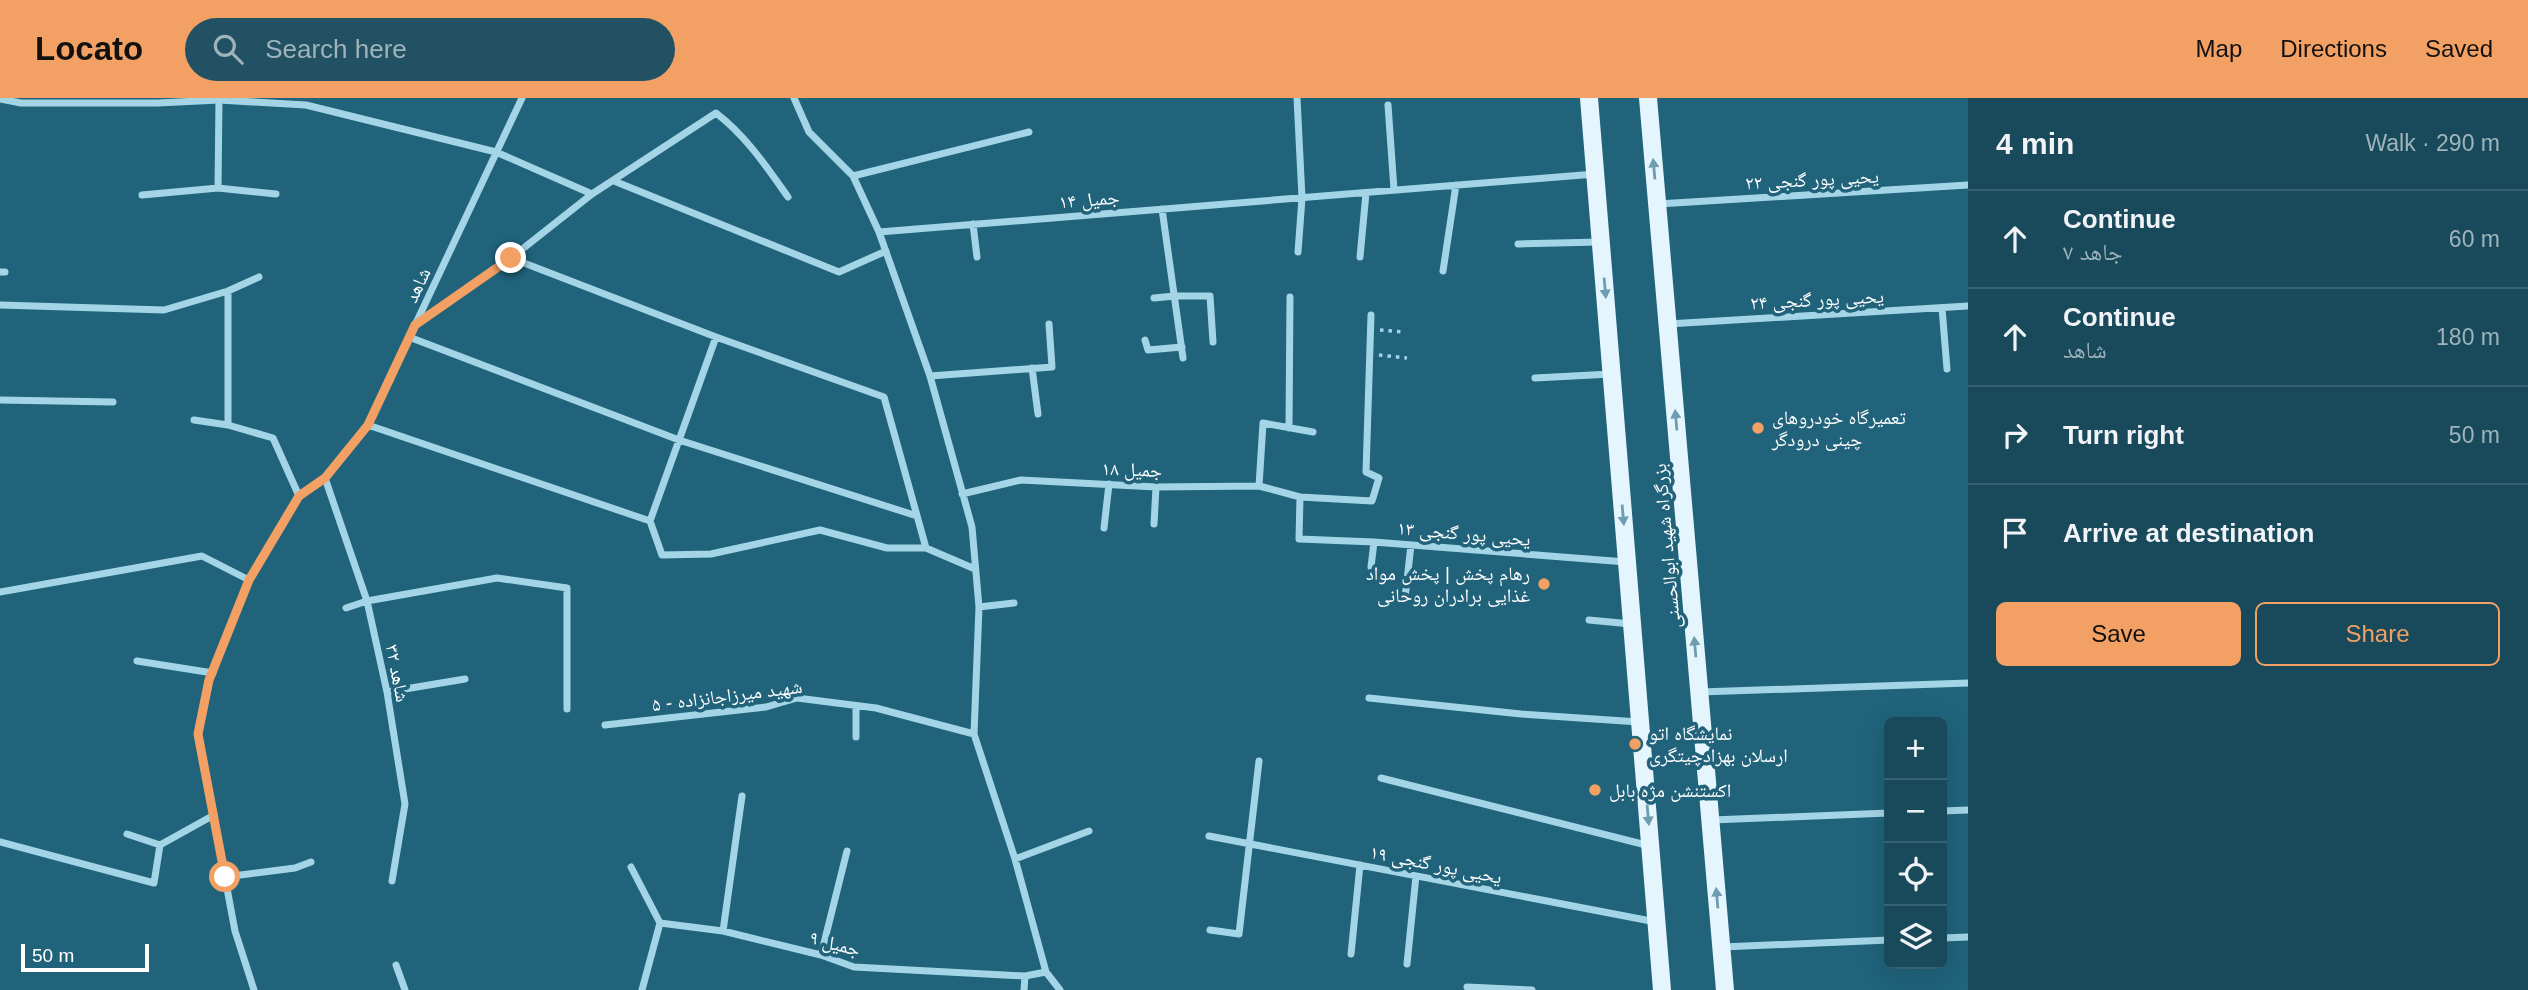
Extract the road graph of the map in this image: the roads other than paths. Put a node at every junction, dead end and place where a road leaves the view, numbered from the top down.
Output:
1 (522, 98) edge
2 (794, 98) edge
3 (1297, 98) edge
4 (1589, 98) edge
5 (1648, 98) edge
6 (0, 99) edge
7 (40, 100) edge
8 (105, 100) edge
9 (219, 100) junction
10 (1388, 105) dead end
11 (1030, 132) dead end
12 (496, 152) junction
13 (1595, 174) junction
14 (853, 176) junction
15 (614, 181) junction
16 (1456, 185) junction
17 (1968, 186) edge
18 (218, 188) junction
19 (1394, 190) junction
20 (1366, 193) junction
21 (276, 194) dead end
22 (592, 194) junction
23 (142, 195) dead end
24 (789, 197) dead end
25 (1302, 198) junction
26 (1657, 204) junction
27 (1162, 209) junction
28 (973, 224) junction
29 (879, 232) junction
30 (1601, 242) junction
31 (1518, 244) dead end
32 (886, 251) junction
33 (1298, 252) dead end
34 (977, 257) dead end
35 (1360, 257) dead end
36 (511, 258) junction
37 (1443, 271) dead end
38 (259, 277) dead end
39 (228, 291) junction
40 (1175, 296) junction
41 (1290, 297) dead end
42 (1154, 298) dead end
43 (0, 305) edge
44 (1968, 306) edge
45 (1942, 308) junction
46 (1371, 315) dead end
47 (1049, 324) dead end
48 (1667, 324) junction
49 (415, 325) junction
50 (409, 337) junction
51 (716, 337) junction
52 (1145, 340) dead end
53 (1213, 342) dead end
54 (1182, 347) junction
55 (1183, 358) dead end
56 (1032, 368) junction
57 (1947, 369) dead end
58 (1612, 374) junction
59 (930, 376) junction
60 (1535, 378) dead end
61 (0, 400) edge
62 (113, 402) dead end
63 (1038, 414) dead end
64 (194, 420) dead end
65 (228, 425) junction
66 (368, 425) junction
67 (1289, 428) junction
68 (1313, 432) dead end
69 (679, 440) junction
70 (325, 478) junction
71 (1109, 484) junction
72 (1259, 486) junction
73 (1156, 487) junction
74 (962, 494) junction
75 (299, 496) junction
76 (1300, 497) junction
77 (917, 516) junction
78 (650, 521) junction
79 (1154, 524) dead end
80 (1104, 528) dead end
81 (1374, 542) junction
82 (1411, 545) junction
83 (926, 548) junction
84 (1627, 563) junction
85 (1371, 567) dead end
86 (975, 569) junction
87 (249, 580) junction
88 (0, 592) edge
89 (1405, 598) dead end
90 (367, 601) junction
91 (1014, 603) dead end
92 (979, 607) junction
93 (346, 608) dead end
94 (1590, 620) dead end
95 (1632, 624) junction
96 (137, 662) dead end
97 (213, 673) junction
98 (465, 679) dead end
99 (1968, 683) edge
100 (387, 692) junction
101 (1699, 692) junction
102 (1369, 698) dead end
103 (856, 706) junction
104 (567, 709) dead end
105 (1640, 723) junction
106 (605, 724) dead end
107 (974, 734) junction
108 (856, 737) dead end
109 (1259, 761) dead end
110 (1381, 778) dead end
111 (742, 796) dead end
112 (1968, 810) edge
113 (1947, 811) edge
114 (1884, 813) edge
115 (214, 816) junction
116 (1710, 820) junction
117 (1089, 831) dead end
118 (127, 834) dead end
119 (1209, 836) dead end
120 (0, 842) edge
121 (1249, 844) junction
122 (160, 845) junction
123 (1650, 846) junction
124 (847, 850) dead end
125 (1015, 859) junction
126 (311, 862) dead end
127 (1360, 865) junction
128 (631, 867) dead end
129 (1416, 876) junction
130 (225, 877) junction
131 (392, 880) dead end
132 (1656, 922) junction
133 (660, 923) junction
134 (1210, 930) dead end
135 (723, 931) junction
136 (1968, 937) edge
137 (1947, 938) edge
138 (1884, 940) edge
139 (1722, 947) junction
140 (1351, 954) dead end
141 (821, 956) junction
142 (1407, 964) dead end
143 (396, 965) dead end
144 (1046, 972) junction
145 (1025, 976) junction
146 (1466, 987) dead end
147 (254, 990) edge
148 (405, 990) edge
149 (642, 990) edge
150 (1024, 990) edge
151 (1060, 990) edge
152 (1532, 990) edge
153 (1662, 990) edge
154 (1725, 990) edge

1 - 12 street, شاهد
2 - 14 street
3 - 25 street
4 - 13 main road, بزرگراه شهید ابوالحسنی
26 -> 5 main road, بزرگراه شهید ابوالحسنی
6 - 7 street
7 - 8 street
8 - 9 street
9 - 12 street
9 - 18 street
10 - 19 street
11 - 14 street
12 - 22 street
12 - 49 street, شاهد
13 - 16 street, جمیل ۱۴
13 - 30 main road, بزرگراه شهید ابوالحسنی
14 - 29 street
15 - 22 street
15 - 24 street
15 - 32 street
16 - 19 street, جمیل ۱۴
16 - 37 street
17 - 26 street, یحیی پور گنجی ۲۲
18 - 21 street
18 - 23 street
19 - 20 street, جمیل ۱۴
20 - 25 street, جمیل ۱۴
20 - 35 street
22 - 36 street
25 - 27 street, جمیل ۱۴
25 - 33 street
26 - 48 main road, بزرگراه شهید ابوالحسنی
27 - 28 street, جمیل ۱۴
27 - 40 street
28 - 29 street, جمیل ۱۴
28 - 34 street
29 - 32 street
30 - 31 street
30 -> 58 main road, بزرگراه شهید ابوالحسنی
32 - 59 street
36 - 49 street
36 - 51 street
38 - 39 street
39 - 43 street
39 - 65 street
40 - 42 street
40 - 53 street
40 - 54 street
41 - 67 street
44 - 45 street, یحیی پور گنجی ۲۴
45 - 48 street, یحیی پور گنجی ۲۴
45 - 57 street
46 - 76 street, جمیل ۱۸
47 - 56 street
101 -> 48 main road, بزرگراه شهید ابوالحسنی
49 - 50 street, شاهد
50 - 66 street, شاهد
50 - 69 street
51 - 69 street
51 - 77 street
52 - 54 street
54 - 55 street
56 - 59 street
56 - 63 street
58 - 60 street
58 -> 84 main road, بزرگراه شهید ابوالحسنی
59 - 74 street
61 - 62 street
64 - 65 street
65 - 75 street
66 - 70 street, شاهد
66 - 78 street
67 - 68 street
67 - 72 street
69 - 77 street
69 - 78 street
70 - 75 street, شاهد
70 - 90 street, شاهد ۳۲
71 - 73 street, جمیل ۱۸
71 - 74 street, جمیل ۱۸
71 - 80 street
72 - 73 street, جمیل ۱۸
72 - 76 street, جمیل ۱۸
73 - 79 street
74 - 86 street
75 - 87 street, شاهد
76 - 81 street, یحیی پور گنجی ۱۳
77 - 83 street
78 - 83 street
81 - 82 street, یحیی پور گنجی ۱۳
81 - 85 street
82 - 84 street, یحیی پور گنجی ۱۳
82 - 89 street
83 - 86 street
84 - 95 main road, بزرگراه شهید ابوالحسنی
86 - 92 street
87 - 88 street
87 - 97 street, شاهد
90 - 93 street
90 - 100 street, شاهد ۳۲
90 - 104 street
91 - 92 street
92 - 107 street
94 - 95 street
95 - 105 main road, بزرگراه شهید ابوالحسنی
96 - 97 street
97 - 115 street, شاهد
98 - 100 street
99 - 101 street
100 - 131 street, شاهد ۳۲
101 - 116 main road, بزرگراه شهید ابوالحسنی
102 - 105 street
103 - 106 street, شهید میرزاجانزاده - ۵
103 - 107 street, شهید میرزاجانزاده - ۵
103 - 108 street
105 -> 123 main road, بزرگراه شهید ابوالحسنی
107 - 125 street
109 - 121 street
110 - 123 street
111 - 135 street
112 - 113 street
114 - 116 street
115 - 122 street
115 - 130 street
139 -> 116 main road, بزرگراه شهید ابوالحسنی
117 - 125 street
118 - 122 street
119 - 121 street, یحیی پور گنجی ۱۹
120 - 122 street
121 - 127 street, یحیی پور گنجی ۱۹
121 - 134 street
123 - 132 main road, بزرگراه شهید ابوالحسنی
124 - 141 street
125 - 144 street
126 - 130 street
127 - 129 street, یحیی پور گنجی ۱۹
127 - 140 street
128 - 133 street
129 - 132 street, یحیی پور گنجی ۱۹
129 - 142 street
130 - 147 street
132 - 153 main road, بزرگراه شهید ابوالحسنی
133 - 135 street, جمیل ۹
133 - 149 street
135 - 141 street, جمیل ۹
136 - 137 street
138 - 139 street
139 - 154 main road, بزرگراه شهید ابوالحسنی
141 - 145 street, جمیل ۹
143 - 148 street
144 - 145 street, جمیل ۹
144 - 151 street
145 - 150 street
146 - 152 street

